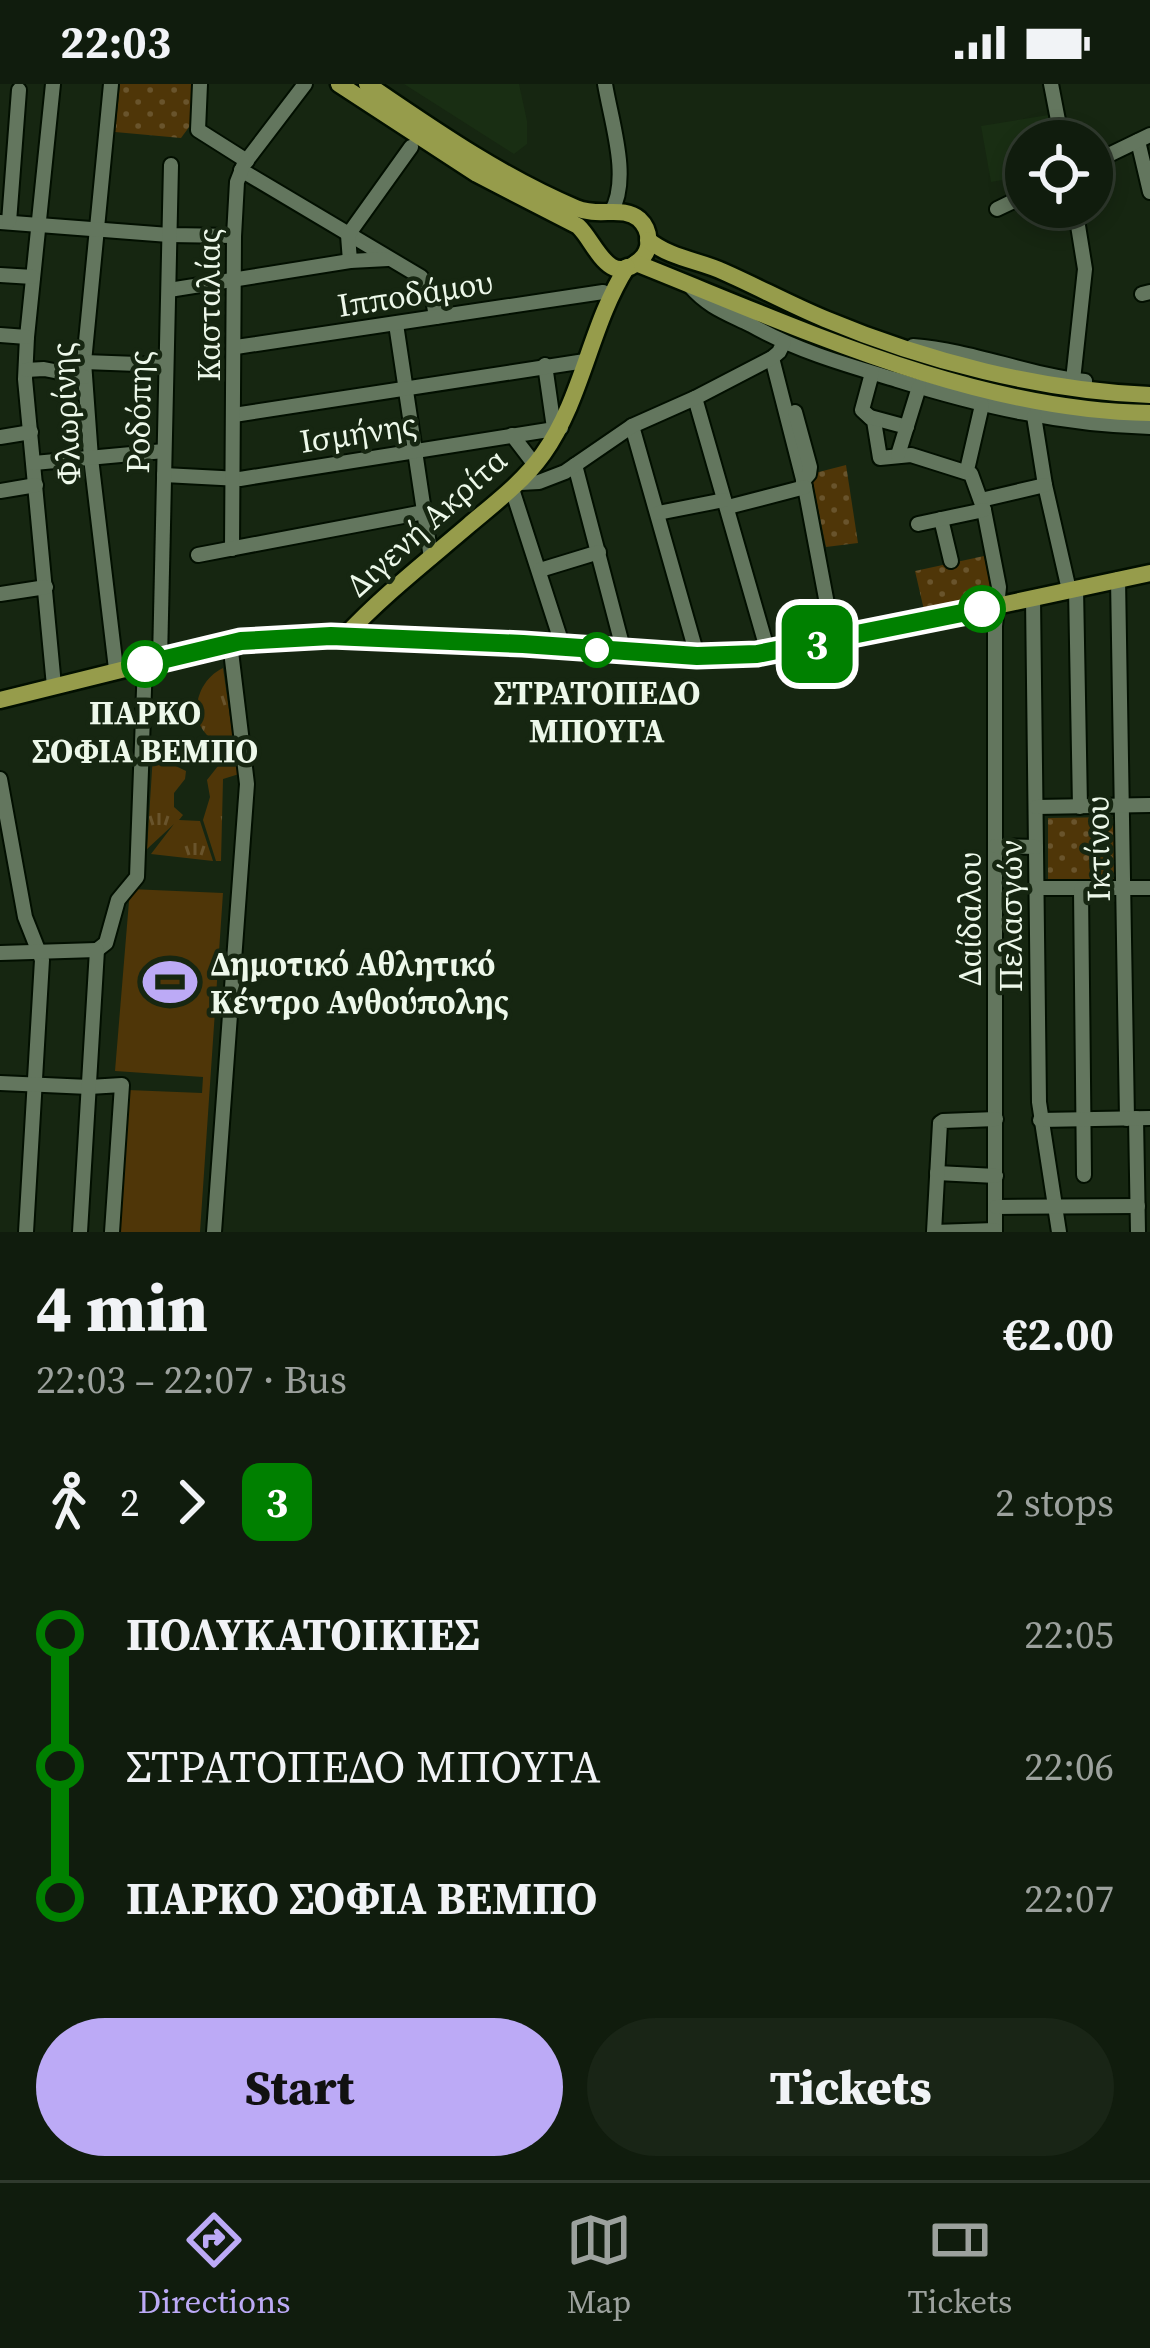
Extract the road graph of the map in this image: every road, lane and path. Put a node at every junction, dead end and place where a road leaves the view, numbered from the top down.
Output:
1 (53, 84) edge
2 (111, 84) edge
3 (200, 84) edge
4 (305, 84) edge
5 (339, 84) edge
6 (367, 84) edge
7 (605, 84) edge
8 (1051, 84) edge
9 (19, 90) dead end
10 (1058, 120) edge
11 (1144, 138) edge
12 (411, 148) dead end
13 (1113, 153) edge
14 (171, 165) dead end
15 (244, 165) junction
16 (619, 188) junction
17 (1150, 192) edge
18 (1005, 205) edge
19 (997, 209) dead end
20 (608, 213) junction
21 (632, 214) junction
22 (4, 222) edge
23 (39, 225) junction
24 (1078, 228) edge
25 (97, 230) junction
26 (169, 235) junction
27 (348, 235) junction
28 (234, 236) junction
29 (648, 239) junction
30 (592, 242) junction
31 (388, 259) junction
32 (601, 260) junction
33 (350, 261) junction
34 (632, 265) junction
35 (0, 275) edge
36 (33, 277) junction
37 (235, 280) junction
38 (687, 282) junction
39 (169, 290) junction
40 (603, 292) junction
41 (436, 317) junction
42 (601, 317) junction
43 (396, 324) junction
44 (0, 335) edge
45 (26, 337) junction
46 (899, 346) junction
47 (236, 347) junction
48 (779, 351) junction
49 (585, 361) junction
50 (165, 365) junction
51 (545, 365) junction
52 (26, 370) junction
53 (85, 370) junction
54 (872, 373) junction
55 (1072, 380) junction
56 (406, 387) junction
57 (919, 387) junction
58 (1150, 391) edge
59 (695, 398) junction
60 (982, 405) junction
61 (1150, 413) edge
62 (234, 415) junction
63 (1034, 416) junction
64 (871, 417) junction
65 (632, 426) junction
66 (907, 427) junction
67 (1150, 427) edge
68 (557, 428) junction
69 (31, 432) junction
70 (512, 435) junction
71 (0, 437) edge
72 (416, 450) junction
73 (164, 451) junction
74 (898, 455) junction
75 (91, 458) junction
76 (538, 461) junction
77 (34, 463) junction
78 (570, 468) junction
79 (967, 470) junction
80 (164, 475) junction
81 (232, 479) junction
82 (804, 484) junction
83 (36, 485) junction
84 (1045, 485) junction
85 (516, 486) junction
86 (0, 491) edge
87 (726, 503) junction
88 (983, 505) junction
89 (424, 512) junction
90 (658, 513) junction
91 (941, 519) junction
92 (918, 524) dead end
93 (232, 549) junction
94 (599, 552) junction
95 (198, 555) dead end
96 (431, 558) junction
97 (951, 561) dead end
98 (540, 570) junction
99 (1150, 573) edge
100 (1118, 579) junction
101 (46, 587) junction
102 (1073, 589) junction
103 (0, 594) edge
104 (384, 598) junction
105 (1034, 598) junction
106 (996, 606) junction
107 (344, 637) junction
108 (401, 640) junction
109 (834, 640) junction
110 (230, 643) junction
111 (563, 647) junction
112 (624, 652) junction
113 (768, 652) junction
114 (697, 656) junction
115 (153, 662) junction
116 (116, 669) junction
117 (54, 686) junction
118 (0, 700) edge
119 (0, 779) edge
120 (1150, 805) edge
121 (1080, 806) junction
122 (1123, 806) junction
123 (1036, 807) junction
124 (995, 846) junction
125 (1036, 847) junction
126 (17, 880) junction
127 (0, 881) edge
128 (1036, 888) junction
129 (1081, 889) junction
130 (1124, 889) junction
131 (1150, 889) edge
132 (97, 950) junction
133 (39, 952) junction
134 (0, 953) edge
135 (0, 1083) edge
136 (34, 1084) junction
137 (89, 1087) junction
138 (1138, 1118) edge
139 (996, 1119) junction
140 (1084, 1119) junction
141 (1040, 1120) junction
142 (937, 1173) junction
143 (1084, 1175) dead end
144 (996, 1176) junction
145 (1138, 1206) junction
146 (996, 1208) junction
147 (1055, 1208) junction
148 (995, 1231) edge
149 (26, 1232) edge
150 (80, 1232) edge
151 (112, 1232) edge
152 (214, 1232) edge
153 (934, 1232) edge
154 (1059, 1232) edge
155 (1138, 1232) edge

1 - 23 street
2 - 25 street, Φλωρίνης
3 - 15 street
4 - 15 street
5 - 30 main road
6 - 20 main road
7 - 16 street
8 - 10 street
9 - 22 street
11 - 13 street
11 - 17 street
12 - 27 street
14 - 26 street, Ροδόπης
15 - 27 street
15 - 28 street, Κασταλίας
16 - 20 street
16 - 21 street
18 - 19 street
20 - 21 main road
20 - 30 main road
21 - 29 main road
22 - 23 street
23 - 25 street
23 - 36 street
24 - 55 street
25 - 26 street
25 - 53 street, Φλωρίνης
26 - 28 street
26 - 39 street, Ροδόπης
27 - 31 street
27 - 33 street
28 - 37 street, Κασταλίας
29 - 34 main road
29 - 46 main road
30 - 32 main road
31 - 33 street
31 - 41 street
32 - 34 main road
32 - 40 main road, Διγενή Ακρίτα
33 - 37 street
34 - 38 main road
34 - 42 main road, Διγενή Ακρίτα
35 - 36 street
36 - 45 street
37 - 39 street
37 - 47 street, Κασταλίας
38 - 48 street
38 - 61 main road
39 - 50 street, Ροδόπης
40 - 41 street, Ιπποδάμου
40 - 42 main road, Διγενή Ακρίτα
41 - 43 street, Ιπποδάμου
42 - 49 main road, Διγενή Ακρίτα
43 - 47 street, Ιπποδάμου
43 - 56 street
44 - 45 street
45 - 52 street
46 - 55 street
46 - 58 main road
47 - 62 street, Κασταλίας
48 - 54 street
48 - 59 street
48 - 82 street
49 - 51 street
49 - 68 main road, Διγενή Ακρίτα
50 - 53 street
50 - 73 street, Ροδόπης
51 - 56 street
51 - 68 street
52 - 53 street
52 - 69 street
53 - 75 street, Φλωρίνης
54 - 57 street
54 - 64 street
55 - 58 street
56 - 62 street
56 - 72 street
57 - 60 street
57 - 66 street
59 - 65 street
59 - 87 street
60 - 63 street
60 - 79 street
62 - 81 street, Κασταλίας
63 - 67 street
63 - 84 street
64 - 66 street
64 - 74 street
65 - 78 street
65 - 90 street
66 - 74 street
68 - 70 street, Ισμήνης
68 - 76 main road, Διγενή Ακρίτα
69 - 71 street
69 - 77 street
70 - 72 street, Ισμήνης
70 - 76 street
72 - 81 street, Ισμήνης
72 - 89 street
73 - 75 street
73 - 80 street, Ροδόπης
74 - 79 street
75 - 77 street
75 - 116 street, Φλωρίνης
76 - 78 street
76 - 85 main road, Διγενή Ακρίτα
77 - 83 street
78 - 85 street
78 - 94 street
79 - 88 street, Δαίδαλου
80 - 81 street, Ισμήνης
80 - 115 street, Ροδόπης
81 - 93 street, Κασταλίας
82 - 87 street
82 - 109 street
83 - 86 street
83 - 101 street
84 - 88 street
84 - 102 street
85 - 96 main road, Διγενή Ακρίτα
85 - 98 street
87 - 90 street
87 - 113 street
88 - 91 street
88 - 106 street, Δαίδαλου
89 - 93 street
89 - 96 street
90 - 114 street
91 - 92 street
91 - 97 street
93 - 95 street
94 - 98 street
94 - 112 street
96 - 104 main road, Διγενή Ακρίτα
98 - 111 street
99 - 100 main road
100 - 102 main road
100 - 122 street, Ικτίνου
101 - 103 street
101 - 117 street
102 - 105 main road
102 - 121 street
104 - 107 main road, Διγενή Ακρίτα
104 - 108 main road
105 - 106 main road
105 - 123 street, Πελασγών
106 - 109 main road
106 - 124 street, Δαίδαλου
107 - 108 main road
107 - 110 main road
108 - 111 main road
109 - 113 main road
110 - 115 main road
110 - 152 street
111 - 112 main road
112 - 114 main road
113 - 114 main road
115 - 116 main road
115 - 132 street, Ροδόπης
116 - 117 main road
117 - 118 main road
119 - 126 street
120 - 122 street
121 - 122 street
121 - 123 street
122 - 130 street, Ικτίνου
123 - 125 street, Πελασγών
124 - 125 street
124 - 139 street, Δαίδαλου
125 - 128 street, Πελασγών
126 - 127 street
126 - 133 street
128 - 129 street
128 - 141 street, Πελασγών
129 - 130 street
129 - 140 street
130 - 131 street
130 - 138 street, Ικτίνου
132 - 133 street
132 - 137 street
133 - 134 street
133 - 136 street
135 - 136 street
136 - 137 street
136 - 149 street
137 - 150 street
137 - 151 street
138 - 140 street
138 - 145 street, Ικτίνου
139 - 142 street
139 - 144 street, Δαίδαλου
140 - 141 street
140 - 143 street
141 - 147 street, Πελασγών
142 - 144 street
142 - 153 street
144 - 146 street, Δαίδαλου
145 - 147 street
145 - 155 street, Ικτίνου
146 - 147 street
146 - 148 street, Δαίδαλου
147 - 154 street, Πελασγών
148 - 153 street

